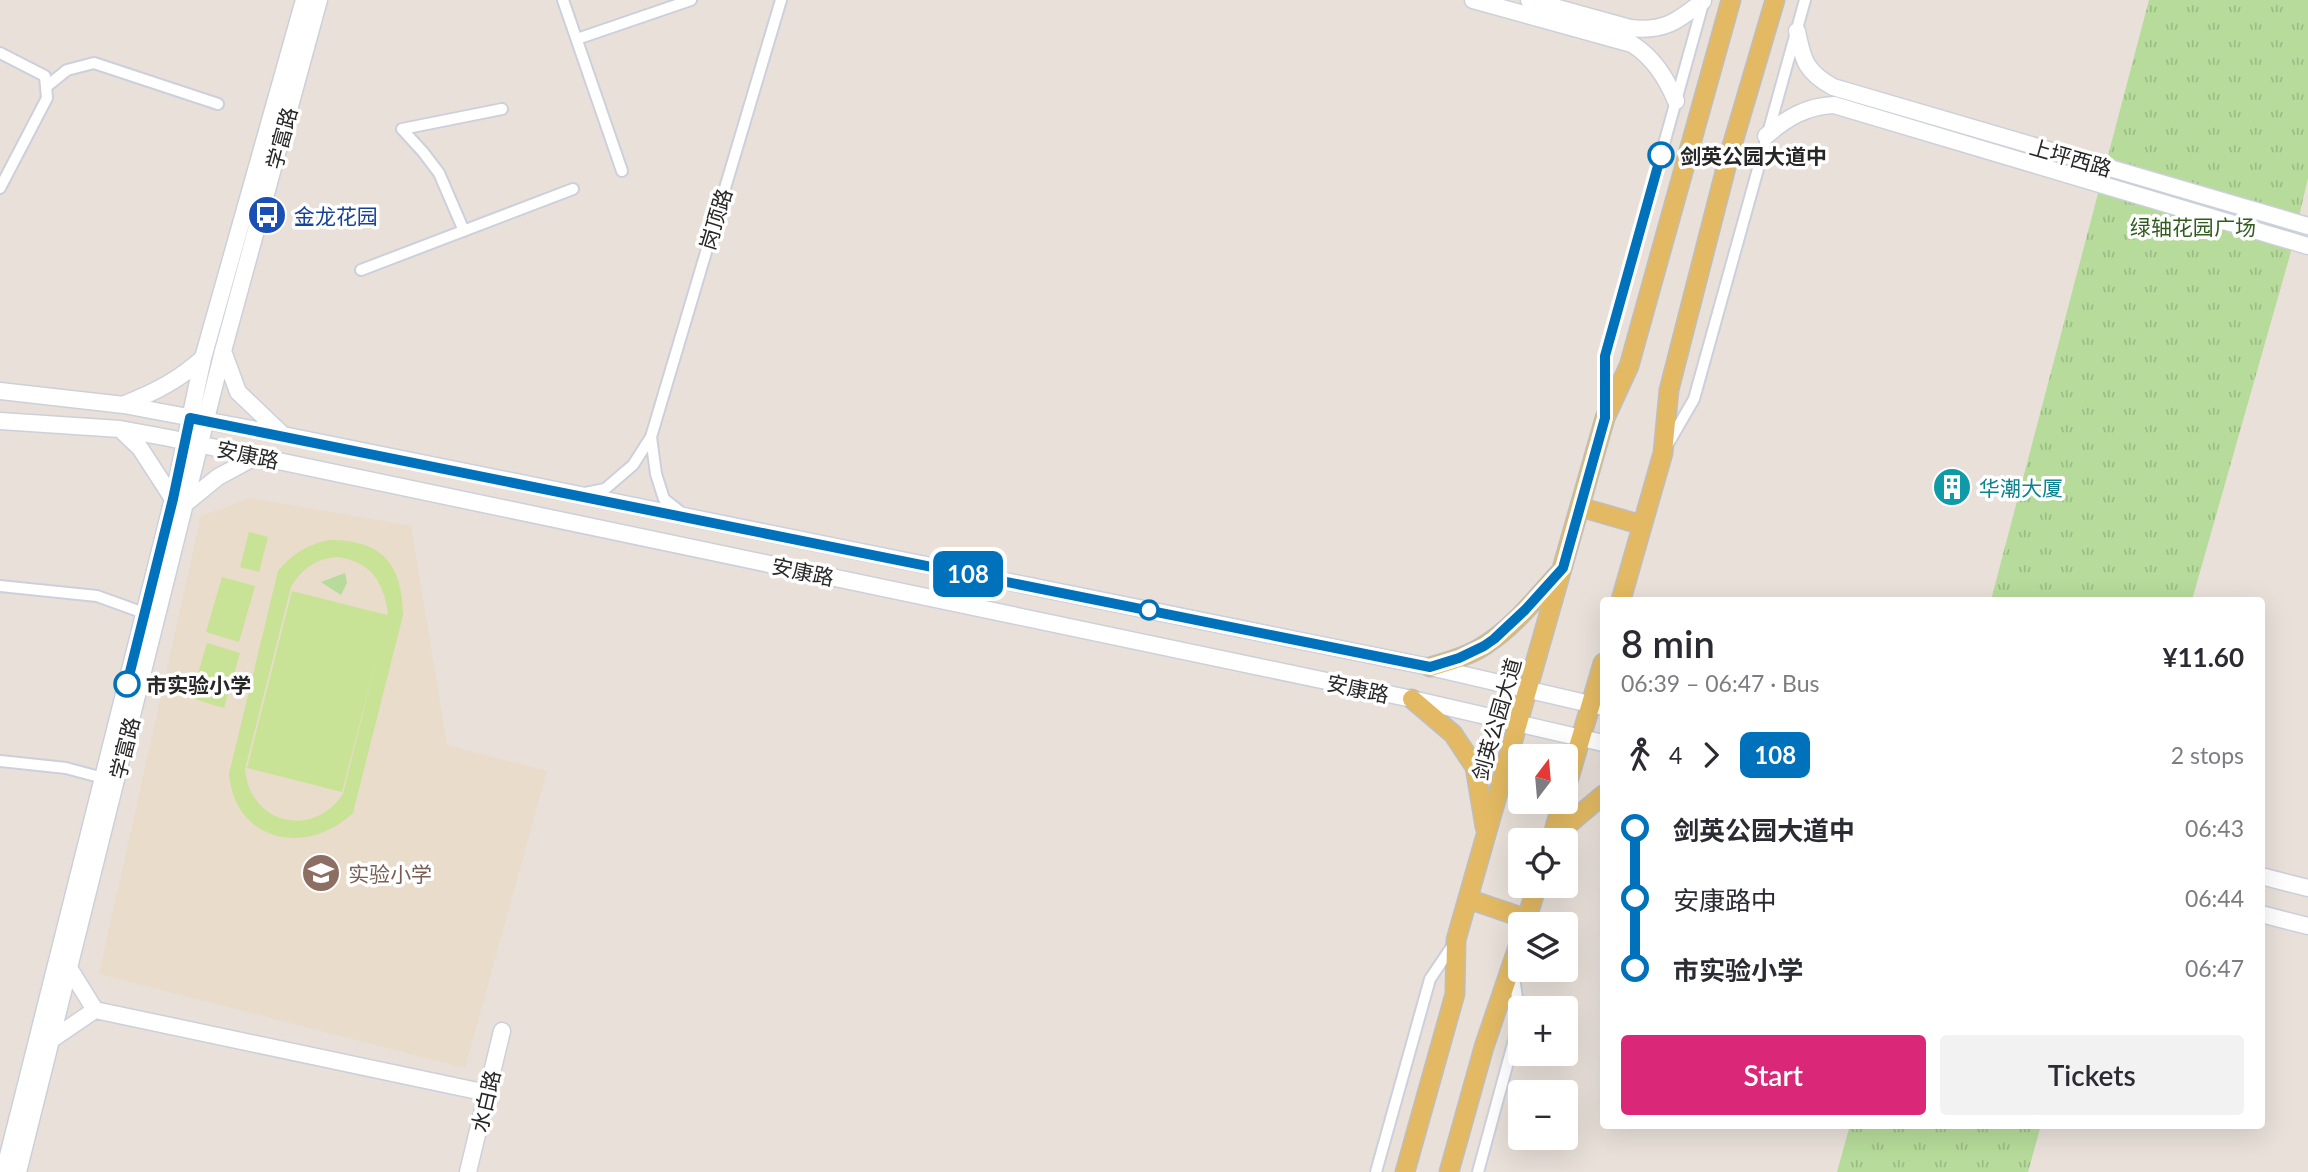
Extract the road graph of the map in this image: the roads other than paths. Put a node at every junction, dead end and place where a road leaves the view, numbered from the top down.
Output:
1 (304, 0) edge
2 (319, 0) edge
3 (563, 0) edge
4 (691, 0) edge
5 (781, 0) edge
6 (1473, 0) edge
7 (1529, 0) edge
8 (1731, 0) edge
9 (1775, 0) edge
10 (1805, 0) edge
11 (1704, 1) edge
12 (1797, 31) junction
13 (1631, 36) junction
14 (577, 38) junction
15 (0, 53) edge
16 (46, 87) junction
17 (1676, 101) junction
18 (218, 104) dead end
19 (502, 109) dead end
20 (1766, 136) junction
21 (622, 171) dead end
22 (0, 188) edge
23 (573, 189) dead end
24 (2308, 226) edge
25 (464, 231) junction
26 (2308, 246) edge
27 (361, 270) dead end
28 (223, 351) junction
29 (203, 358) junction
30 (0, 391) edge
31 (124, 405) junction
32 (1605, 418) junction
33 (198, 419) junction
34 (0, 421) edge
35 (120, 429) junction
36 (284, 435) junction
37 (651, 438) junction
38 (200, 444) junction
39 (349, 448) junction
40 (1663, 453) junction
41 (257, 456) junction
42 (342, 474) junction
43 (576, 495) junction
44 (179, 501) junction
45 (1580, 507) junction
46 (687, 517) junction
47 (1643, 525) junction
48 (1563, 568) junction
49 (0, 586) edge
50 (1622, 597) edge
51 (144, 613) junction
52 (1430, 667) junction
53 (1600, 684) edge
54 (1528, 690) junction
55 (1412, 699) junction
56 (1597, 706) edge
57 (1519, 724) junction
58 (1581, 737) junction
59 (1600, 742) edge
60 (1578, 747) edge
61 (0, 761) edge
62 (103, 778) junction
63 (1600, 798) edge
64 (1564, 828) edge
65 (1486, 837) junction
66 (2265, 877) edge
67 (2308, 888) edge
68 (1468, 899) junction
69 (1508, 914) edge
70 (2265, 915) edge
71 (2308, 926) edge
72 (1456, 940) junction
73 (69, 968) junction
74 (1508, 978) edge
75 (1514, 982) edge
76 (95, 1010) junction
77 (502, 1031) dead end
78 (51, 1040) junction
79 (487, 1093) junction
80 (4, 1172) edge
81 (18, 1172) edge
82 (468, 1172) edge
83 (1377, 1172) edge
84 (1405, 1172) edge
85 (1449, 1172) edge
86 (1478, 1172) edge

1 - 29 street, 学富路
2 - 28 street, 学富路
3 - 14 street
4 - 14 street
5 - 37 street, 岗顶路
6 - 13 street
7 - 13 street
8 - 32 main road, 剑英公园大道
9 - 40 main road
10 - 12 street
11 - 13 street
11 - 17 street
12 - 20 street
12 - 24 street, 上坪西路
13 - 17 street
14 - 21 street
15 - 16 street
16 - 18 street
16 - 22 street
17 - 32 street
19 - 25 street
20 - 26 street, 上坪西路
20 - 40 street
23 - 25 street
25 - 27 street
28 - 33 street, 学富路
28 - 36 street
29 - 31 street
29 - 33 street, 学富路
30 - 31 street, 安康路
31 - 33 street, 安康路
32 - 45 main road, 剑英公园大道
33 - 36 street, 安康路
33 - 38 street, 学富路
33 - 44 street, 学富路
34 - 35 street, 安康路
35 - 38 street, 安康路
35 - 44 street
36 - 39 street, 安康路
37 - 43 street
37 - 46 street
38 - 41 street, 安康路
38 - 44 street, 学富路
39 - 42 street
39 - 43 street, 安康路
40 - 47 main road
41 - 42 street, 安康路
41 - 44 street
42 - 55 street, 安康路
43 - 46 street, 安康路
44 - 51 street, 学富路
44 - 73 street, 学富路
45 - 47 main road
45 - 48 main road, 剑英公园大道
46 - 52 street, 安康路
47 - 50 main road
48 - 52 main road
48 - 54 main road, 剑英公园大道
49 - 51 street
51 - 62 street, 学富路
52 - 54 street, 安康路
53 - 56 main road
54 - 56 street, 安康路
54 - 57 main road, 剑英公园大道
55 - 57 street, 安康路
55 - 65 main road
56 - 58 main road
57 - 58 street, 安康路
57 - 65 main road, 剑英公园大道
58 - 59 street, 安康路
58 - 60 main road
61 - 62 street
62 - 80 street, 学富路
63 - 64 main road
65 - 68 main road, 剑英公园大道
66 - 67 street
68 - 69 main road
68 - 72 main road, 剑英公园大道
70 - 71 street
72 - 83 street
72 - 84 main road, 剑英公园大道
73 - 76 street
73 - 78 street, 学富路
74 - 85 main road
75 - 86 street
76 - 78 street
76 - 79 street
77 - 79 street, 水白路
78 - 81 street, 学富路
79 - 82 street, 水白路

